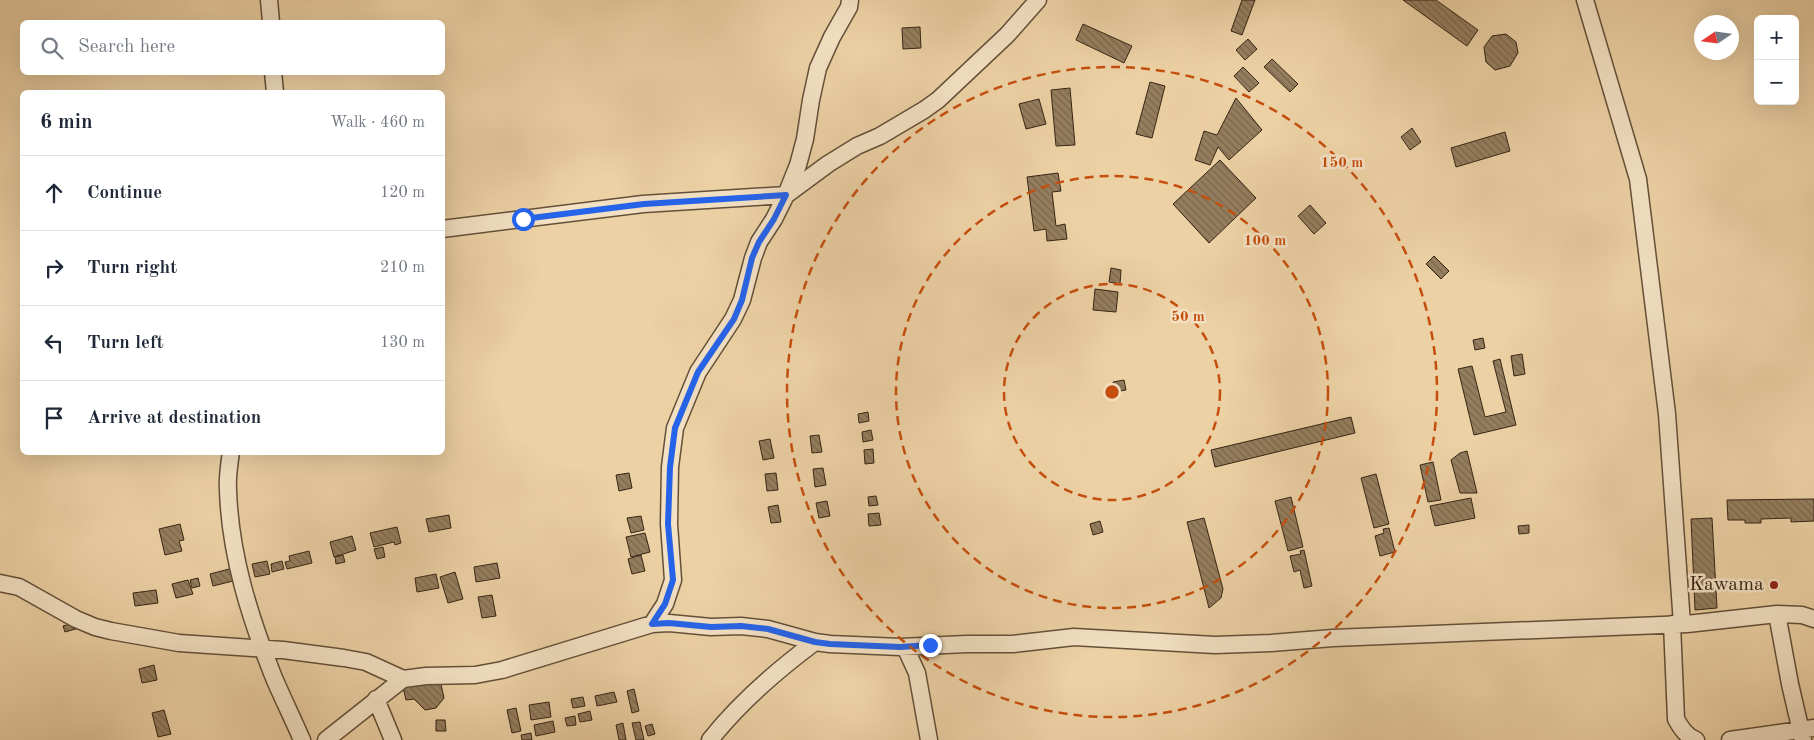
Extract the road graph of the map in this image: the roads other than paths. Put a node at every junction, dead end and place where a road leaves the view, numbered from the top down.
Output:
1 (269, 0) edge
2 (850, 0) edge
3 (1038, 0) edge
4 (1585, 0) edge
5 (271, 20) edge
6 (273, 75) edge
7 (275, 90) edge
8 (786, 195) junction
9 (445, 229) edge
10 (231, 455) edge
11 (0, 583) edge
12 (1777, 614) junction
13 (1814, 619) edge
14 (652, 624) junction
15 (1677, 624) junction
16 (815, 642) junction
17 (905, 647) junction
18 (263, 649) junction
19 (404, 679) junction
20 (376, 699) junction
21 (1806, 733) edge
22 (302, 740) edge
23 (326, 740) edge
24 (393, 740) edge
25 (710, 740) edge
26 (929, 740) edge
27 (1696, 740) edge
28 (1730, 740) edge

1 - 5 street
2 - 8 street
3 - 8 street
4 - 15 street
6 - 7 street
8 - 9 street
8 - 14 street
10 - 18 street
11 - 18 street
12 - 13 street
12 - 15 street
12 - 21 street
14 - 16 street
14 - 19 street
15 - 17 street
15 - 27 street
16 - 17 street
16 - 25 street
17 - 26 street
18 - 19 street
18 - 22 street
19 - 20 street
20 - 23 street
20 - 24 street
21 - 28 street

